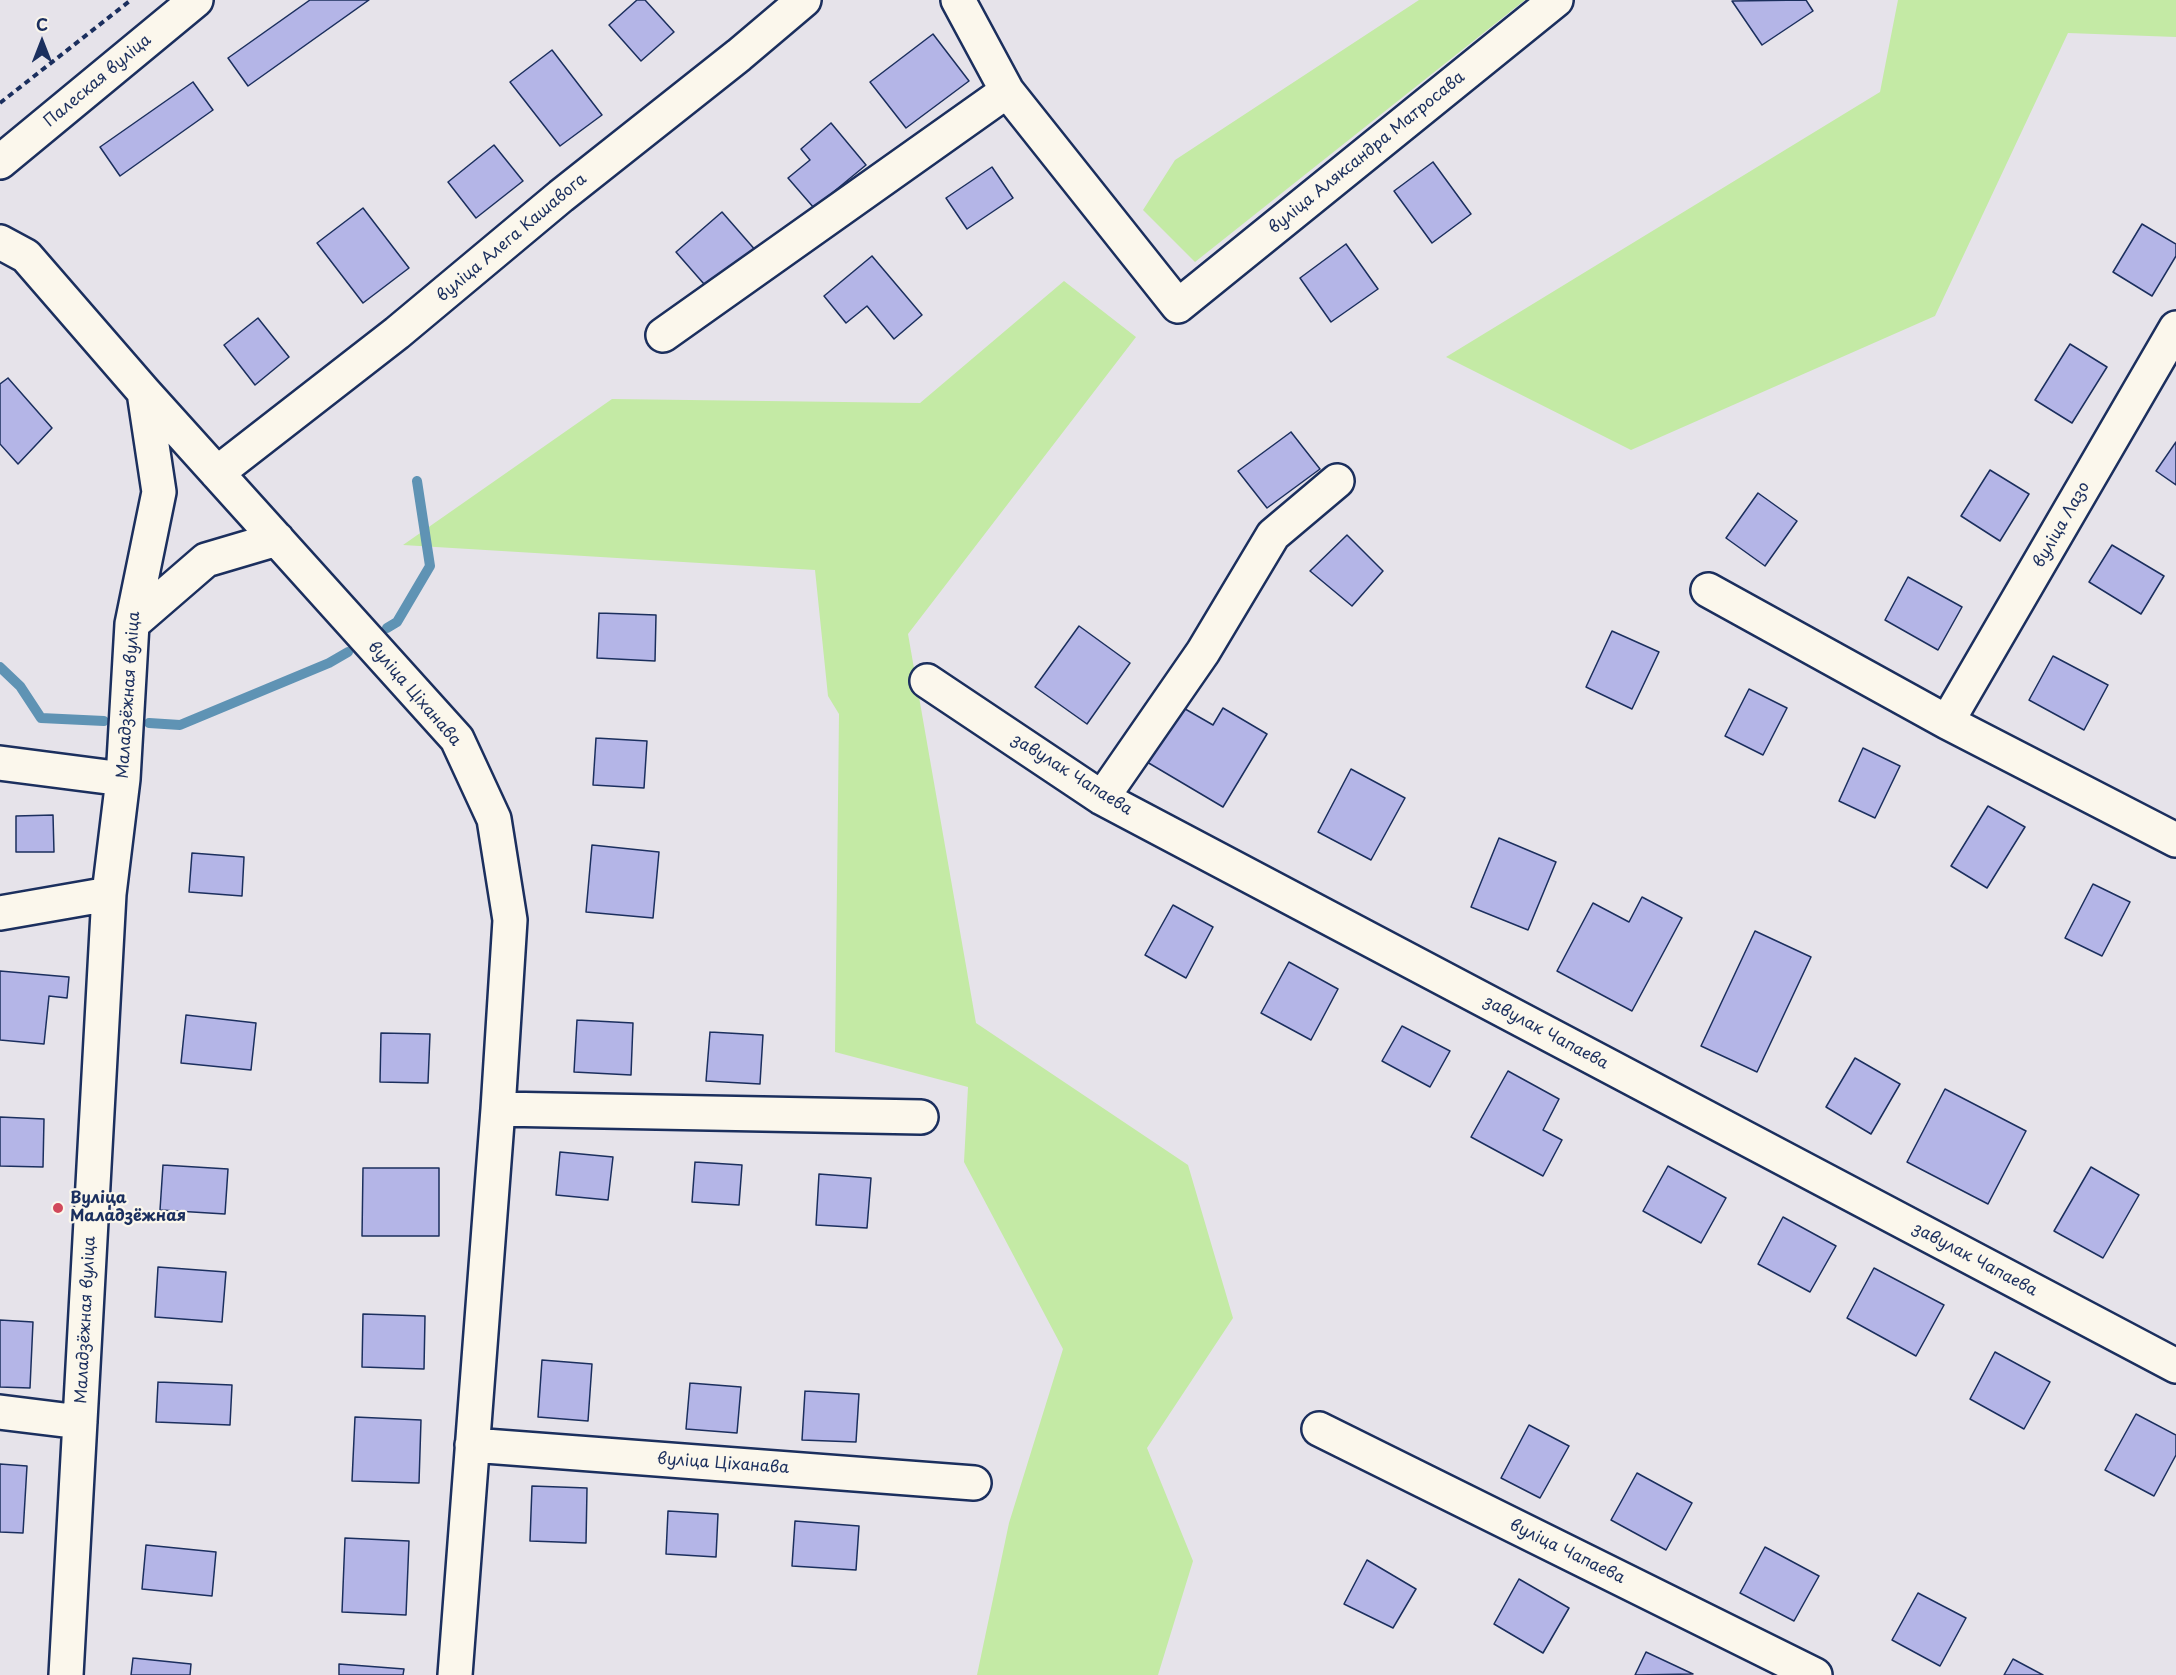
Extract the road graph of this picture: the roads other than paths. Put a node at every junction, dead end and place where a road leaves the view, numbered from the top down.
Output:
1 (196, 0) edge
2 (804, 0) edge
3 (958, 0) edge
4 (1556, 0) edge
5 (1007, 91) junction
6 (0, 162) edge
7 (0, 242) edge
8 (2176, 328) edge
9 (663, 335) dead end
10 (144, 392) junction
11 (217, 473) junction
12 (1337, 481) dead end
13 (277, 539) junction
14 (1708, 590) dead end
15 (132, 624) junction
16 (927, 681) dead end
17 (1947, 722) junction
18 (0, 763) edge
19 (123, 779) junction
20 (1102, 798) junction
21 (2176, 840) edge
22 (109, 894) junction
23 (0, 913) edge
24 (498, 1109) junction
25 (921, 1117) dead end
26 (2176, 1366) edge
27 (0, 1412) edge
28 (80, 1422) junction
29 (1319, 1429) dead end
30 (472, 1445) junction
31 (974, 1483) dead end
32 (66, 1675) edge
33 (454, 1675) edge
34 (1815, 1675) edge

1 - 6 street, Палеская вуліца
2 - 11 street, вуліца Алега Кашавога
3 - 5 street
4 - 5 street, вуліца Аляксандра Матросава
5 - 9 street
7 - 10 street, вуліца Ціханава
8 - 17 street, вуліца Лазо
10 - 11 street, вуліца Ціханава
10 - 15 street, Маладзёжная вуліца
11 - 13 street, вуліца Ціханава
12 - 20 street
13 - 15 street
13 - 24 street, вуліца Ціханава
14 - 17 street
15 - 19 street, Маладзёжная вуліца
16 - 20 street, завулак Чапаева
17 - 21 street
18 - 19 street
19 - 22 street, Маладзёжная вуліца
20 - 26 street, завулак Чапаева
22 - 23 street
22 - 28 street, Маладзёжная вуліца
24 - 25 street
24 - 30 street, вуліца Ціханава
27 - 28 street
28 - 32 street, Маладзёжная вуліца
29 - 34 street, вуліца Чапаева
30 - 31 street, вуліца Ціханава
30 - 33 street, вуліца Ціханава

